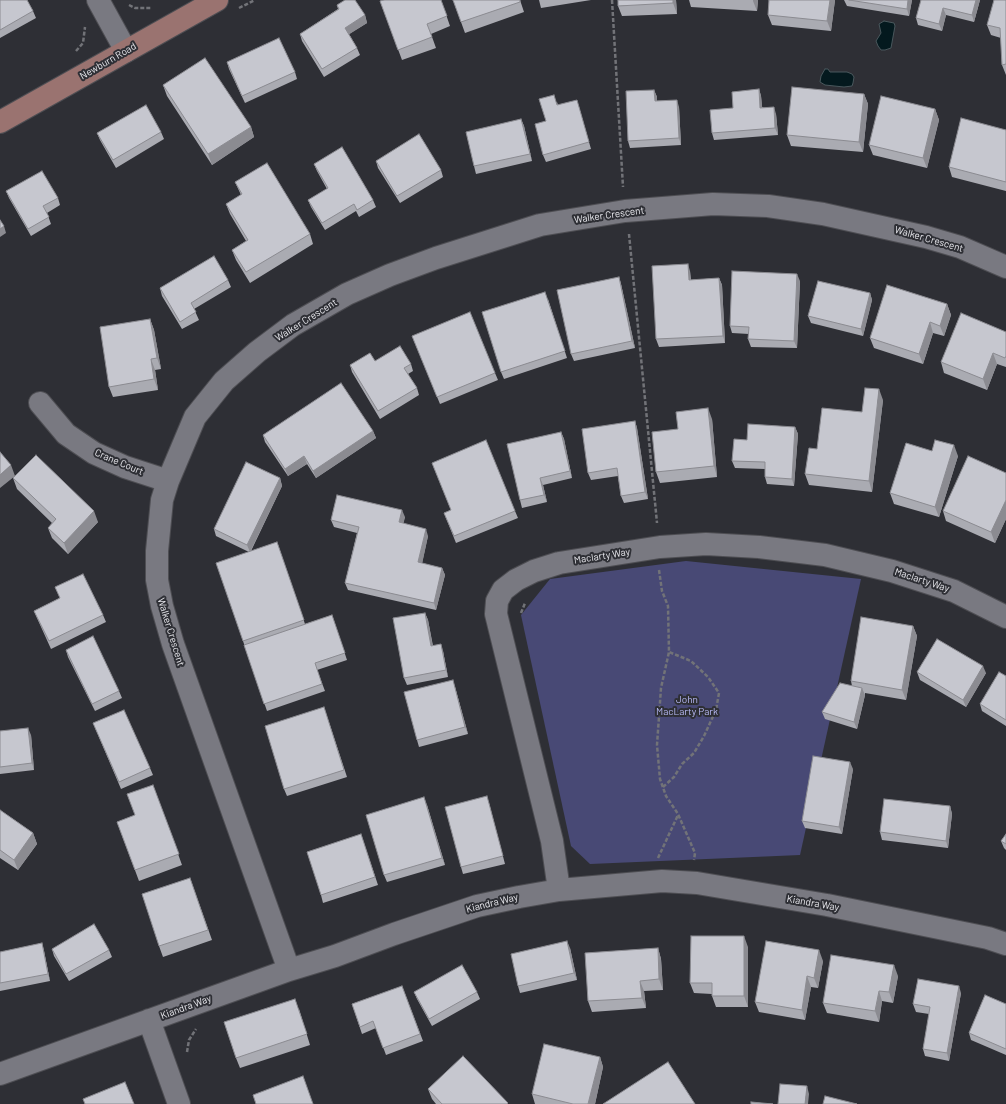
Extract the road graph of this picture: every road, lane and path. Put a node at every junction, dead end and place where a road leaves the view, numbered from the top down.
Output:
1 (98, 0) edge
2 (216, 0) edge
3 (612, 0) edge
4 (123, 3) dead end
5 (156, 6) dead end
6 (85, 25) dead end
7 (126, 50) junction
8 (74, 54) dead end
9 (0, 122) edge
10 (623, 187) dead end
11 (629, 233) dead end
12 (1006, 267) edge
13 (40, 403) dead end
14 (168, 481) junction
15 (658, 528) dead end
16 (658, 569) dead end
17 (529, 598) dead end
18 (519, 617) dead end
19 (1006, 617) edge
20 (669, 652) junction
21 (663, 787) junction
22 (678, 814) junction
23 (655, 865) dead end
24 (693, 866) dead end
25 (559, 890) junction
26 (1006, 944) edge
27 (289, 970) junction
28 (149, 1020) junction
29 (200, 1024) dead end
30 (186, 1056) dead end
31 (0, 1074) edge
32 (179, 1104) edge

1 - 7 street
2 - 7 street, Newburn Road
3 - 10 path
4 - 5 path
6 - 8 path
7 - 9 street, Newburn Road
11 - 15 path
12 - 14 street, Walker Crescent
13 - 14 street, Crane Court
14 - 27 street, Walker Crescent
16 - 20 path
17 - 18 path
19 - 25 street, Maclarty Way
20 - 21 path
20 - 21 path
21 - 22 path
22 - 23 path
22 - 24 path
25 - 26 street, Kiandra Way
25 - 27 street, Kiandra Way
27 - 28 street, Kiandra Way
28 - 31 street, Kiandra Way
28 - 32 street
29 - 30 path

